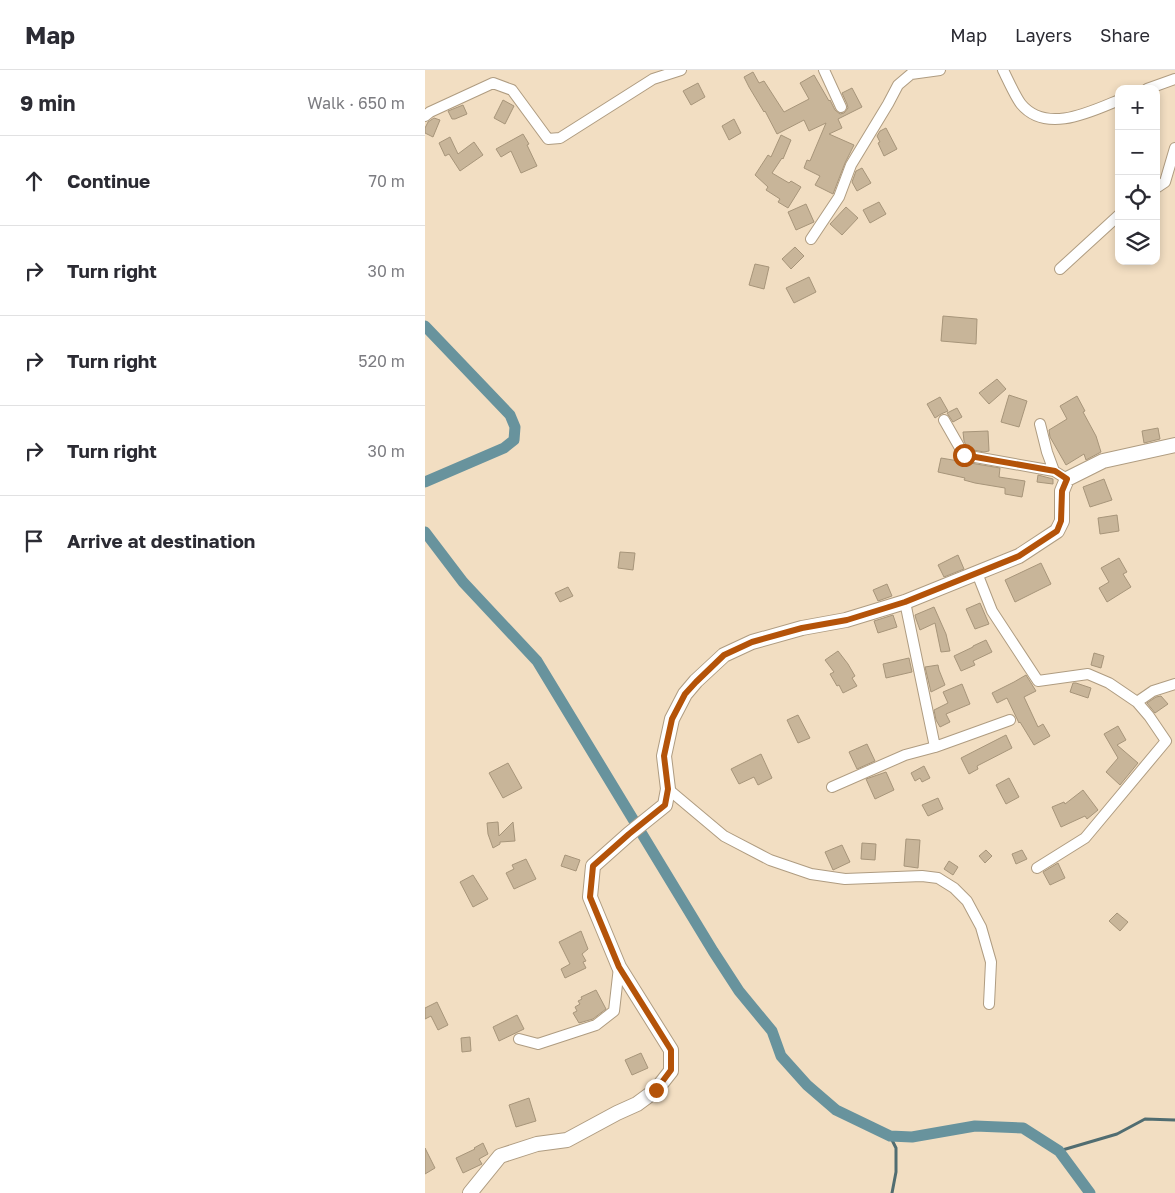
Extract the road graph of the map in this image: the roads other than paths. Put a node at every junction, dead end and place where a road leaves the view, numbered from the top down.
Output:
1 (681, 70) edge
2 (823, 70) edge
3 (940, 70) edge
4 (1003, 70) edge
5 (926, 71) edge
6 (1175, 79) edge
7 (1158, 85) edge
8 (1115, 102) edge
9 (841, 107) dead end
10 (425, 116) edge
11 (1175, 148) edge
12 (1160, 185) edge
13 (1115, 218) edge
14 (811, 239) dead end
15 (1060, 269) dead end
16 (943, 420) dead end
17 (1040, 424) dead end
18 (1175, 446) edge
19 (1061, 475) junction
20 (977, 573) junction
21 (905, 602) junction
22 (1175, 684) edge
23 (1137, 702) junction
24 (1011, 720) dead end
25 (935, 747) junction
26 (832, 787) dead end
27 (668, 789) junction
28 (1037, 868) dead end
29 (619, 967) junction
30 (989, 1004) dead end
31 (519, 1039) dead end
32 (469, 1193) edge

1 - 10 street
2 - 9 street
3 - 5 street
4 - 8 street
5 - 14 street
6 - 7 street
11 - 12 street
13 - 15 street
16 - 19 street
17 - 19 street
18 - 19 street
19 - 20 street
20 - 21 street
20 - 23 street
21 - 25 street
21 - 27 street
22 - 23 street
23 - 28 street
24 - 25 street
25 - 26 street
27 - 29 street
27 - 30 street
29 - 31 street
29 - 32 street

